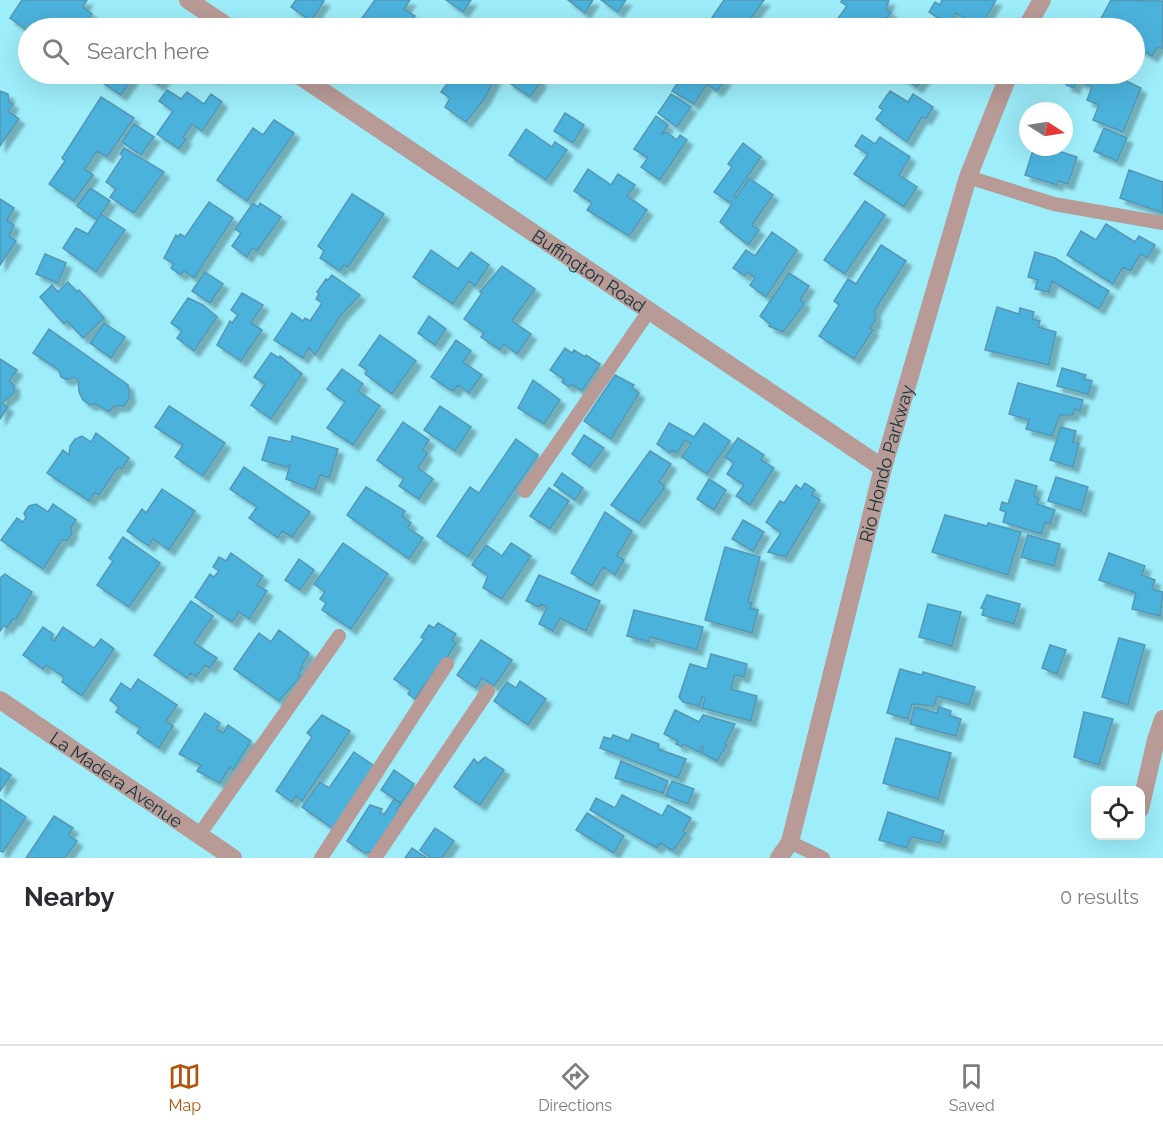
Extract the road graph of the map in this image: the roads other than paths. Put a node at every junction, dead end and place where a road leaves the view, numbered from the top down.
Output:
1 (188, 0) edge
2 (1042, 0) edge
3 (215, 18) edge
4 (1032, 18) edge
5 (312, 84) edge
6 (1005, 84) edge
7 (968, 177) junction
8 (1163, 223) edge
9 (649, 311) junction
10 (883, 468) junction
11 (525, 491) dead end
12 (339, 636) dead end
13 (447, 664) dead end
14 (488, 691) dead end
15 (0, 700) edge
16 (1163, 719) edge
17 (1145, 787) edge
18 (199, 836) junction
19 (790, 842) junction
20 (232, 858) edge
21 (321, 858) edge
22 (375, 858) edge
23 (779, 858) edge
24 (823, 858) edge

1 - 3 street
2 - 4 street
5 - 9 street, Buffington Road
6 - 7 street, Rio Hondo Parkway
7 - 8 lane
7 - 10 street, Rio Hondo Parkway
9 - 10 street, Buffington Road
9 - 11 lane
10 - 19 street, Rio Hondo Parkway
12 - 18 lane
13 - 21 lane
14 - 22 lane
15 - 18 street, La Madera Avenue
16 - 17 street
18 - 20 street, La Madera Avenue
19 - 23 street, Rio Hondo Parkway
19 - 24 lane

